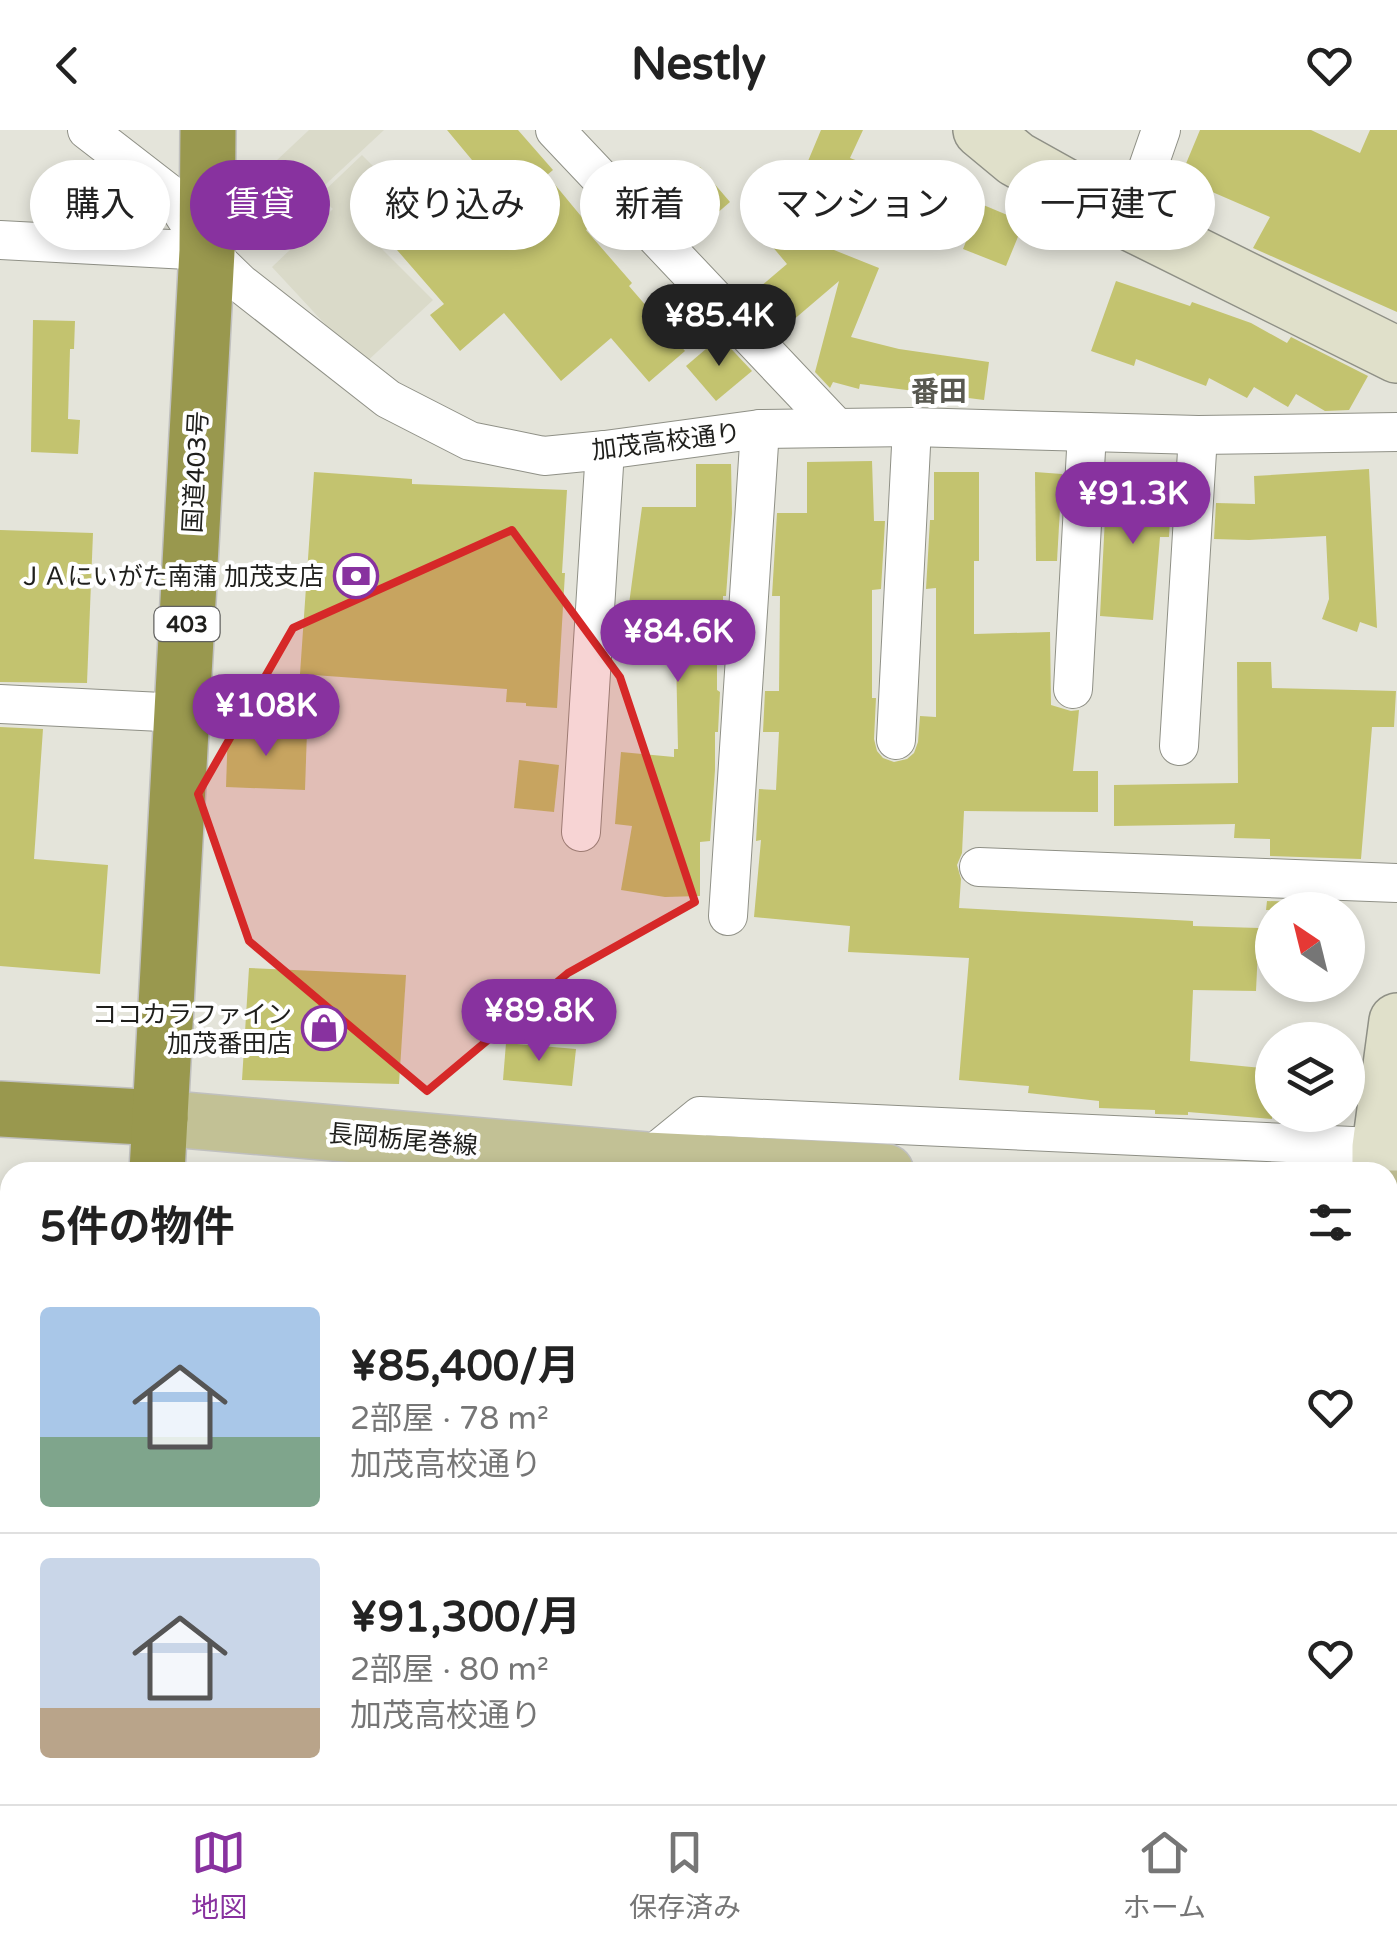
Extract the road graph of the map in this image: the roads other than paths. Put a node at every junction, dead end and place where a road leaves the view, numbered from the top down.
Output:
1 (87, 130) edge
2 (208, 130) edge
3 (554, 130) edge
4 (981, 130) edge
5 (1161, 130) edge
6 (1020, 160) edge
7 (1151, 160) edge
8 (0, 240) edge
9 (1185, 250) edge
10 (207, 251) junction
11 (1397, 355) edge
12 (836, 427) junction
13 (912, 427) junction
14 (760, 429) junction
15 (1087, 432) junction
16 (1397, 432) edge
17 (1198, 435) junction
18 (605, 450) junction
19 (1074, 689) dead end
20 (0, 704) edge
21 (182, 714) junction
22 (896, 740) dead end
23 (1180, 746) dead end
24 (581, 832) dead end
25 (978, 866) dead end
26 (1397, 883) edge
27 (728, 916) dead end
28 (1397, 1021) edge
29 (0, 1109) edge
30 (160, 1118) junction
31 (158, 1162) edge
32 (605, 1162) edge
33 (649, 1162) edge
34 (1331, 1162) edge
35 (1386, 1162) edge

1 - 10 street, 加茂高校通り
2 - 10 highway, 国道403号 / 403
3 - 12 street
4 - 6 street
5 - 7 street
8 - 10 street
9 - 11 street
10 - 18 street, 加茂高校通り
10 - 21 highway, 国道403号 / 403
12 - 13 street, 加茂高校通り
12 - 14 street, 加茂高校通り
13 - 15 street, 加茂高校通り
13 - 22 street
14 - 18 street, 加茂高校通り
14 - 27 street
15 - 17 street, 加茂高校通り
15 - 19 street
16 - 17 street, 加茂高校通り
17 - 23 street
18 - 24 street
20 - 21 street
21 - 30 highway, 国道403号 / 403
25 - 26 street
28 - 35 street
29 - 30 highway
30 - 31 highway, 国道403号 / 403
30 - 32 main road, 長岡栃尾巻線
33 - 34 street

